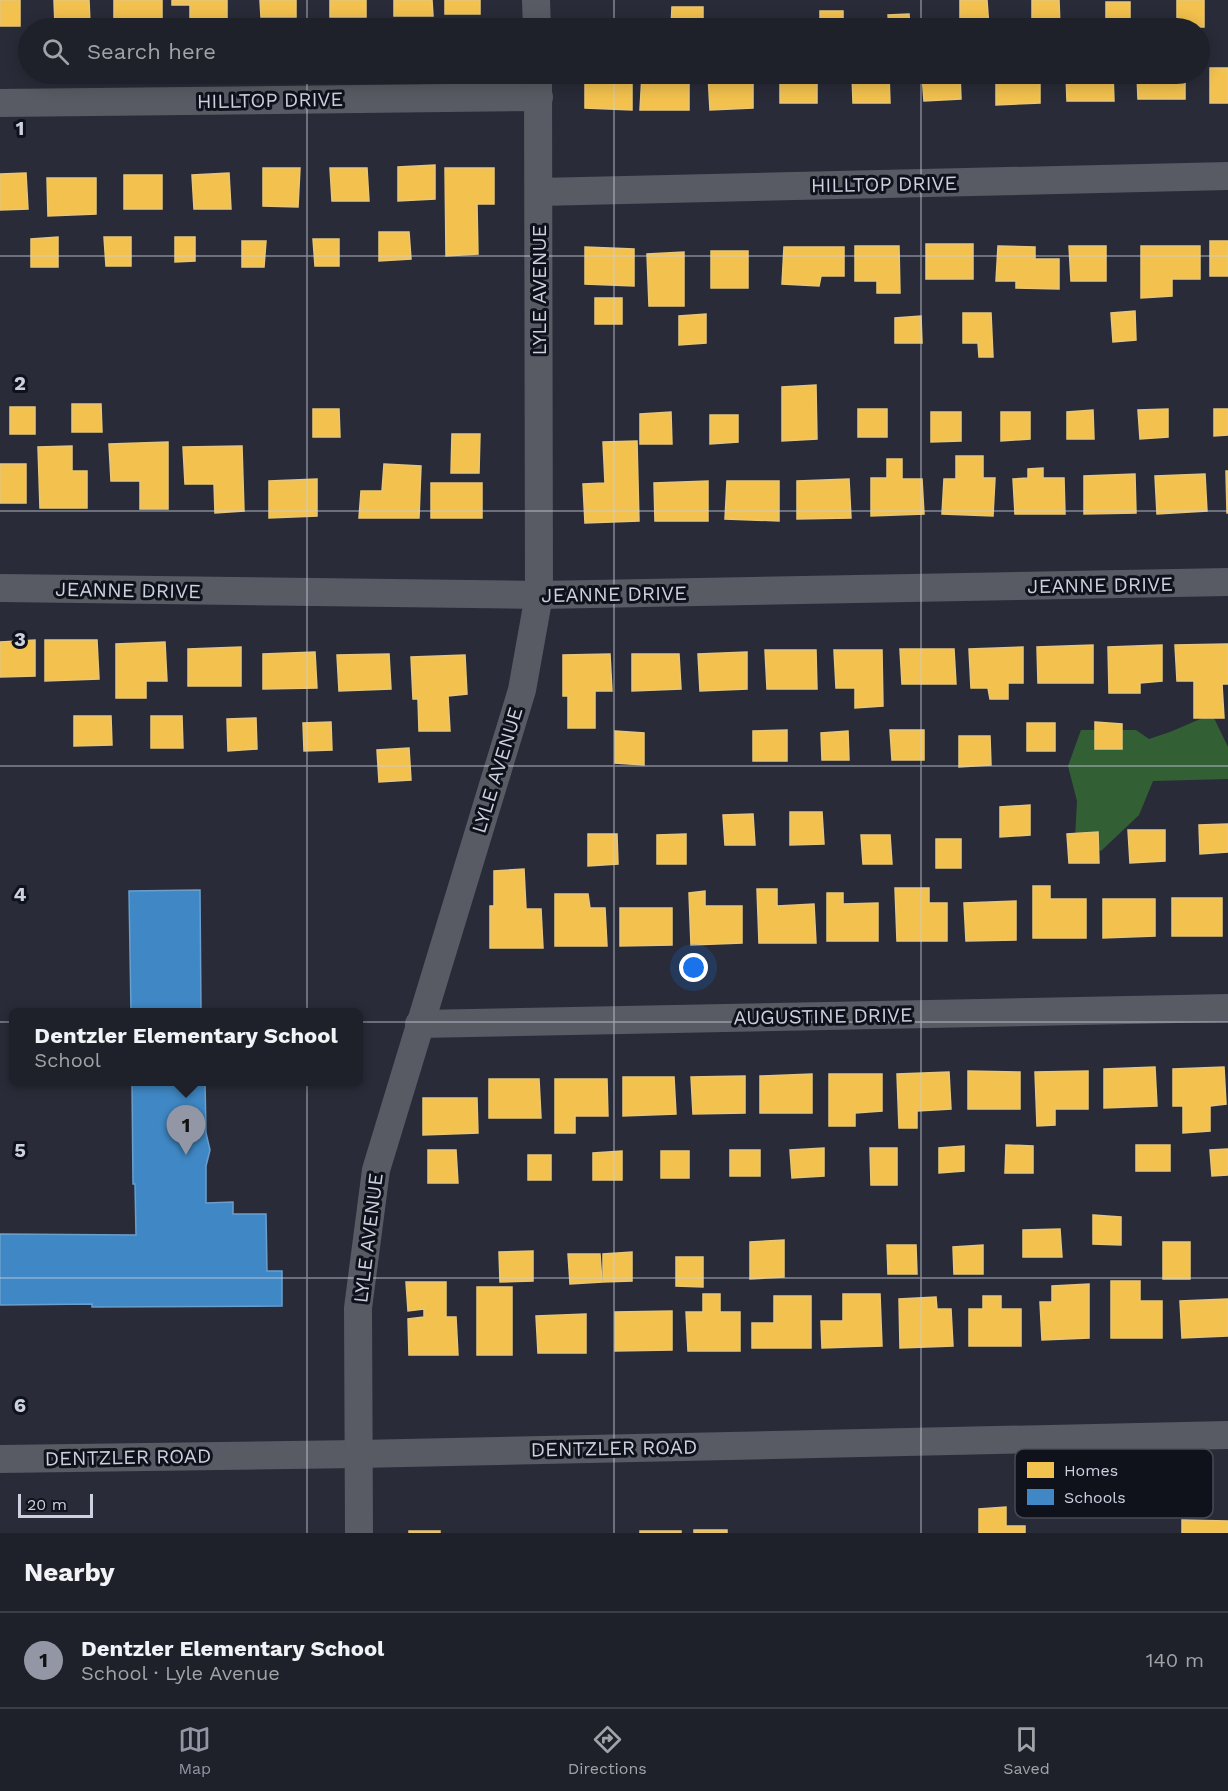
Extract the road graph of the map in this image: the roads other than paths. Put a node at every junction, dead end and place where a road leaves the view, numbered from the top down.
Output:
1 (536, 0) edge
2 (537, 18) edge
3 (539, 85) edge
4 (0, 103) edge
5 (1228, 176) edge
6 (539, 192) junction
7 (1228, 582) edge
8 (0, 588) edge
9 (539, 595) junction
10 (1228, 1008) edge
11 (419, 1024) junction
12 (1228, 1435) edge
13 (358, 1454) junction
14 (0, 1459) edge
15 (359, 1533) edge

1 - 2 street
3 - 4 street, HILLTOP DRIVE
3 - 6 street, LYLE AVENUE
5 - 6 street, HILLTOP DRIVE
6 - 9 street, LYLE AVENUE
7 - 9 street, JEANNE DRIVE
8 - 9 street, JEANNE DRIVE
9 - 11 street, LYLE AVENUE
10 - 11 street, AUGUSTINE DRIVE
11 - 13 street, LYLE AVENUE
12 - 13 street, DENTZLER ROAD
13 - 14 street, DENTZLER ROAD
13 - 15 street, LYLE AVENUE

